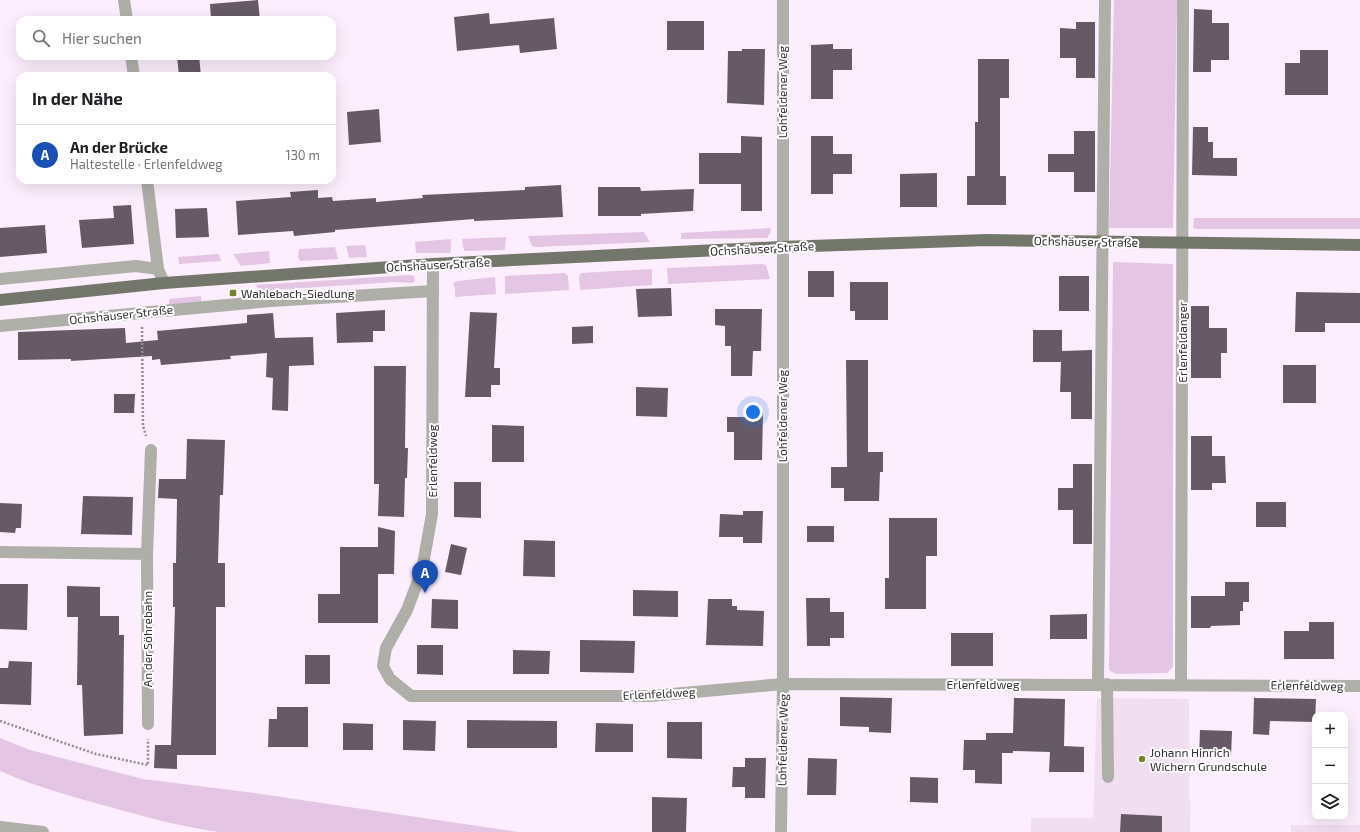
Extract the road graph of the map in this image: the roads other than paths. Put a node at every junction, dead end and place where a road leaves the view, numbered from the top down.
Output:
1 (124, 0) edge
2 (783, 0) edge
3 (1105, 0) edge
4 (1183, 0) edge
5 (126, 16) edge
6 (132, 60) edge
7 (133, 72) edge
8 (147, 184) edge
9 (1102, 240) junction
10 (1182, 243) junction
11 (1360, 245) edge
12 (782, 247) junction
13 (433, 264) junction
14 (158, 269) junction
15 (0, 279) edge
16 (164, 283) junction
17 (433, 291) junction
18 (0, 300) edge
19 (0, 326) edge
20 (151, 450) road end
21 (0, 552) edge
22 (147, 554) junction
23 (783, 684) junction
24 (1103, 684) junction
25 (1181, 684) junction
26 (1360, 686) edge
27 (148, 724) road end
28 (1108, 777) dead end
29 (0, 827) edge
30 (43, 832) edge
31 (781, 832) edge

1 - 5 street
2 - 12 street, Lohfeldener Weg
3 - 9 street
4 - 10 street, Erlenfeldanger
6 - 7 street
8 - 14 street
9 - 10 main road, Ochshäuser Straße
9 - 12 main road, Ochshäuser Straße
9 - 24 street
10 - 11 main road, Ochshäuser Straße
10 - 25 street, Erlenfeldanger
12 - 13 main road, Ochshäuser Straße
12 - 23 street, Lohfeldener Weg
13 - 16 main road, Ochshäuser Straße
13 - 17 street, Erlenfeldweg
14 - 15 street
14 - 16 street
16 - 18 main road, Ochshäuser Straße
17 - 19 street, Ochshäuser Straße
17 - 23 street, Erlenfeldweg
20 - 22 street, An der Söhrebahn
21 - 22 street
22 - 27 street, An der Söhrebahn
23 - 24 street, Erlenfeldweg
23 - 31 street, Lohfeldener Weg
24 - 25 street, Erlenfeldweg
24 - 28 street
25 - 26 street, Erlenfeldweg
29 - 30 street

